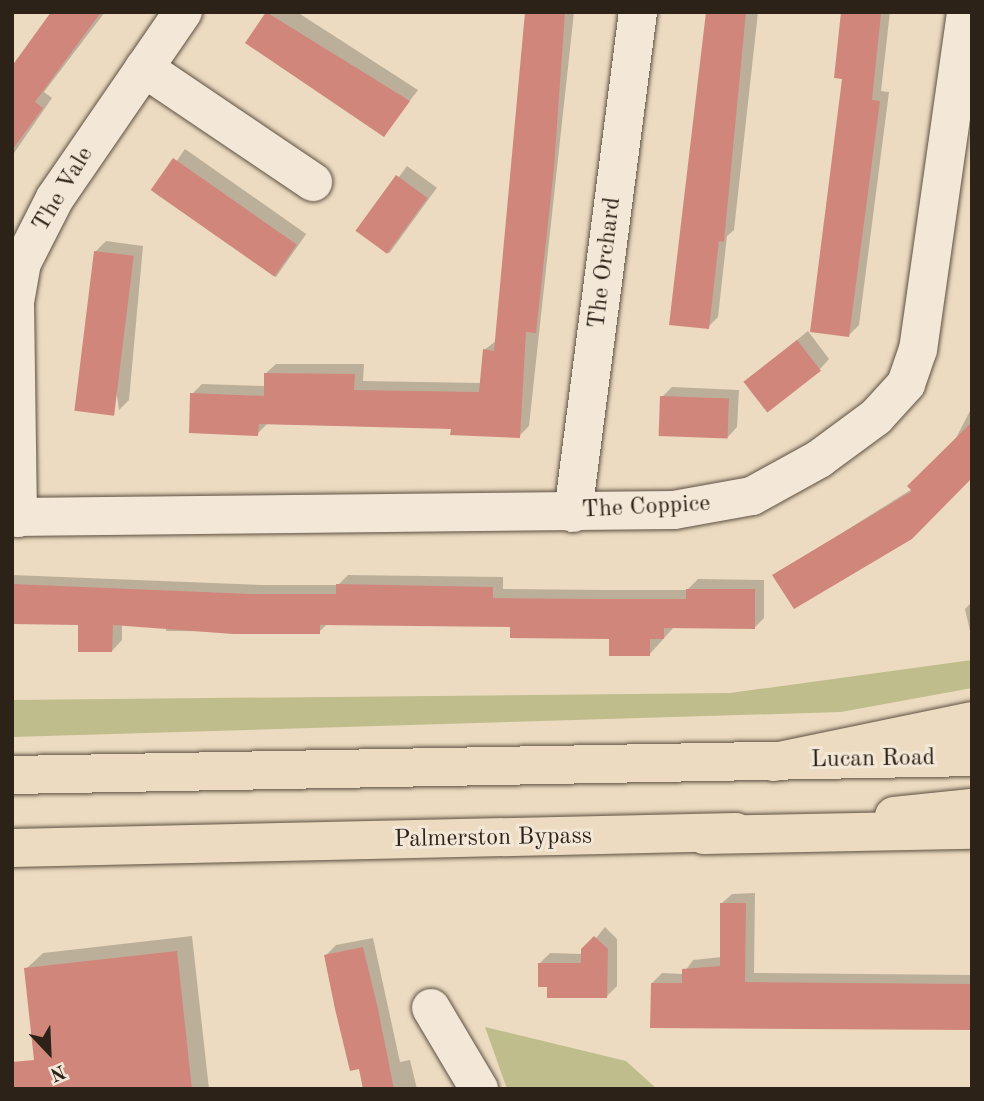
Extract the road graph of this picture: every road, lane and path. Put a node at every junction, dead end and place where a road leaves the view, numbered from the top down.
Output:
1 (183, 12) edge
2 (638, 12) edge
3 (966, 12) edge
4 (144, 68) junction
5 (313, 182) dead end
6 (573, 513) junction
7 (15, 517) edge
8 (972, 721) edge
9 (972, 757) edge
10 (774, 762) junction
11 (12, 775) edge
12 (972, 808) edge
13 (972, 830) edge
14 (704, 835) junction
15 (12, 848) edge
16 (431, 1008) dead end
17 (479, 1089) edge

1 - 4 street, The Vale
2 - 6 street, The Orchard
3 - 6 street, The Coppice
4 - 5 street
4 - 7 street, The Vale
6 - 7 street, The Coppice
8 - 10 main road
9 - 10 main road, Lucan Road
10 - 11 main road
12 - 14 main road, Palmerston Bypass
13 - 14 main road
14 - 15 main road, Palmerston Bypass
16 - 17 street

